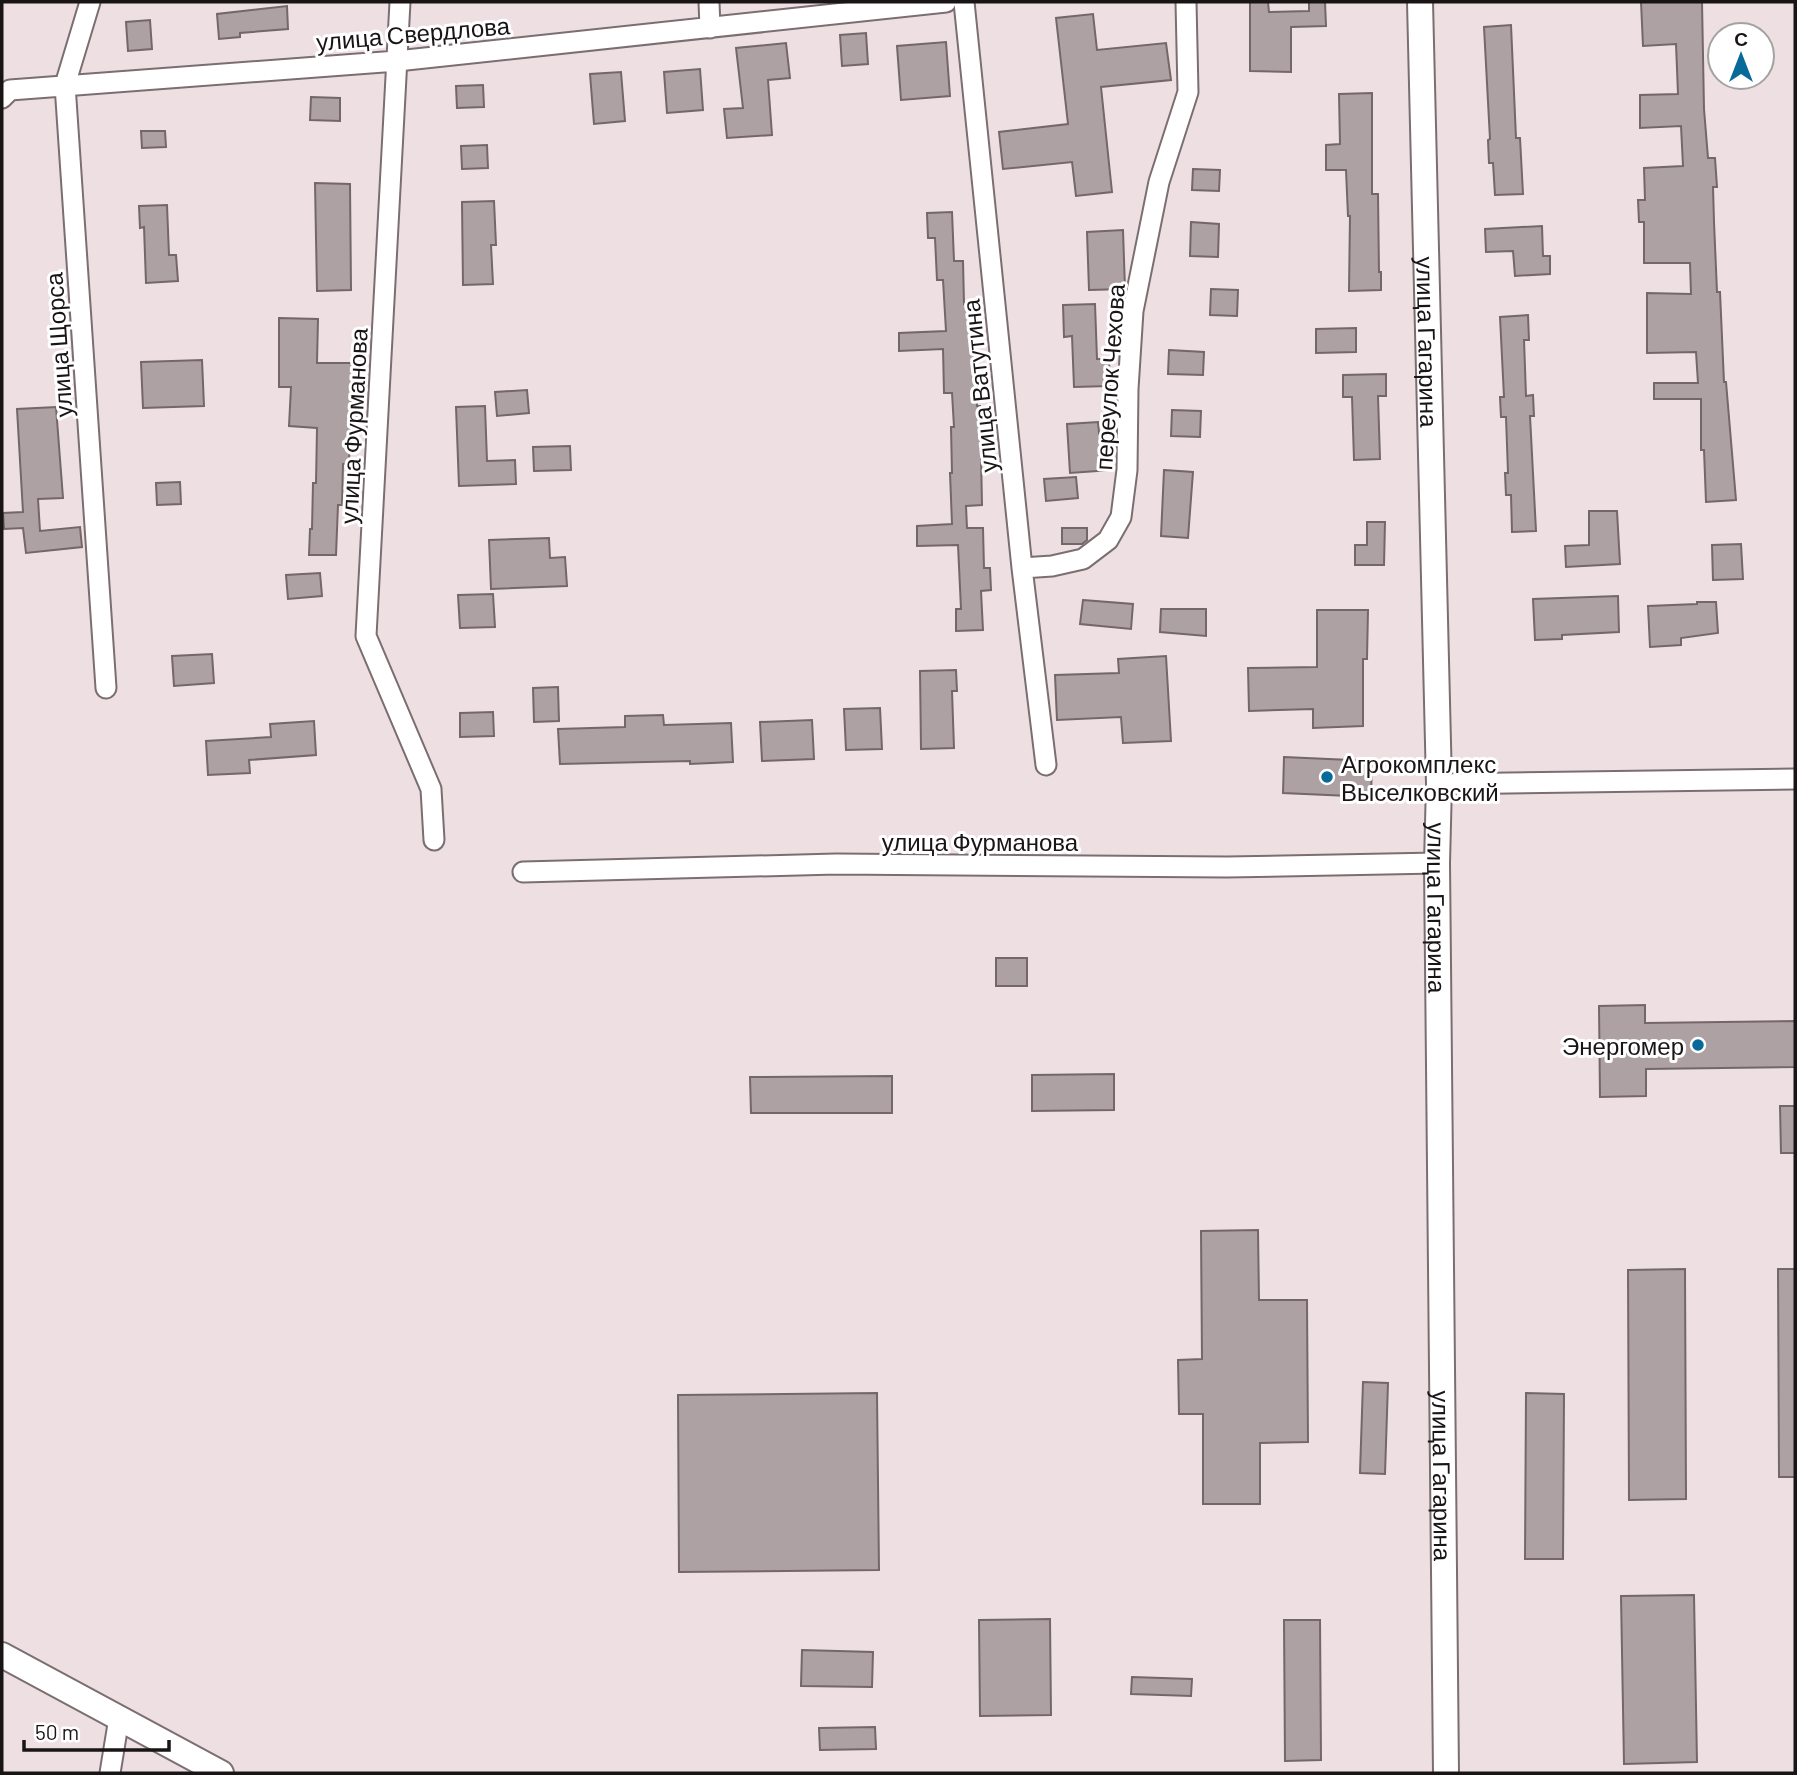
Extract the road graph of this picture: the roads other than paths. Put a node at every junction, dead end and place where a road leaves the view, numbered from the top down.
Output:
1 (90, 2) edge
2 (400, 2) edge
3 (709, 2) edge
4 (946, 2) edge
5 (964, 2) edge
6 (1186, 2) edge
7 (1420, 2) edge
8 (710, 28) junction
9 (397, 61) junction
10 (65, 85) junction
11 (6, 94) edge
12 (1023, 568) junction
13 (106, 688) dead end
14 (1046, 765) dead end
15 (1795, 779) edge
16 (1439, 784) junction
17 (434, 840) dead end
18 (1437, 863) junction
19 (523, 872) dead end
20 (2, 1655) edge
21 (119, 1718) junction
22 (110, 1773) edge
23 (221, 1773) edge
24 (1446, 1773) edge

1 - 10 street, улица Щорса
2 - 9 street, улица Фурманова
3 - 8 street
4 - 8 street, улица Свердлова
5 - 12 street, улица Ватутина
6 - 12 street, переулок Чехова
7 - 16 main road, улица Гагарина
8 - 9 street, улица Свердлова
9 - 10 street, улица Свердлова
9 - 17 street, улица Фурманова
10 - 11 street, улица Свердлова
10 - 13 street, улица Щорса
12 - 14 street, улица Ватутина
15 - 16 street
16 - 18 main road, улица Гагарина
18 - 19 street, улица Фурманова
18 - 24 main road, улица Гагарина
20 - 21 main road
21 - 22 street
21 - 23 main road

